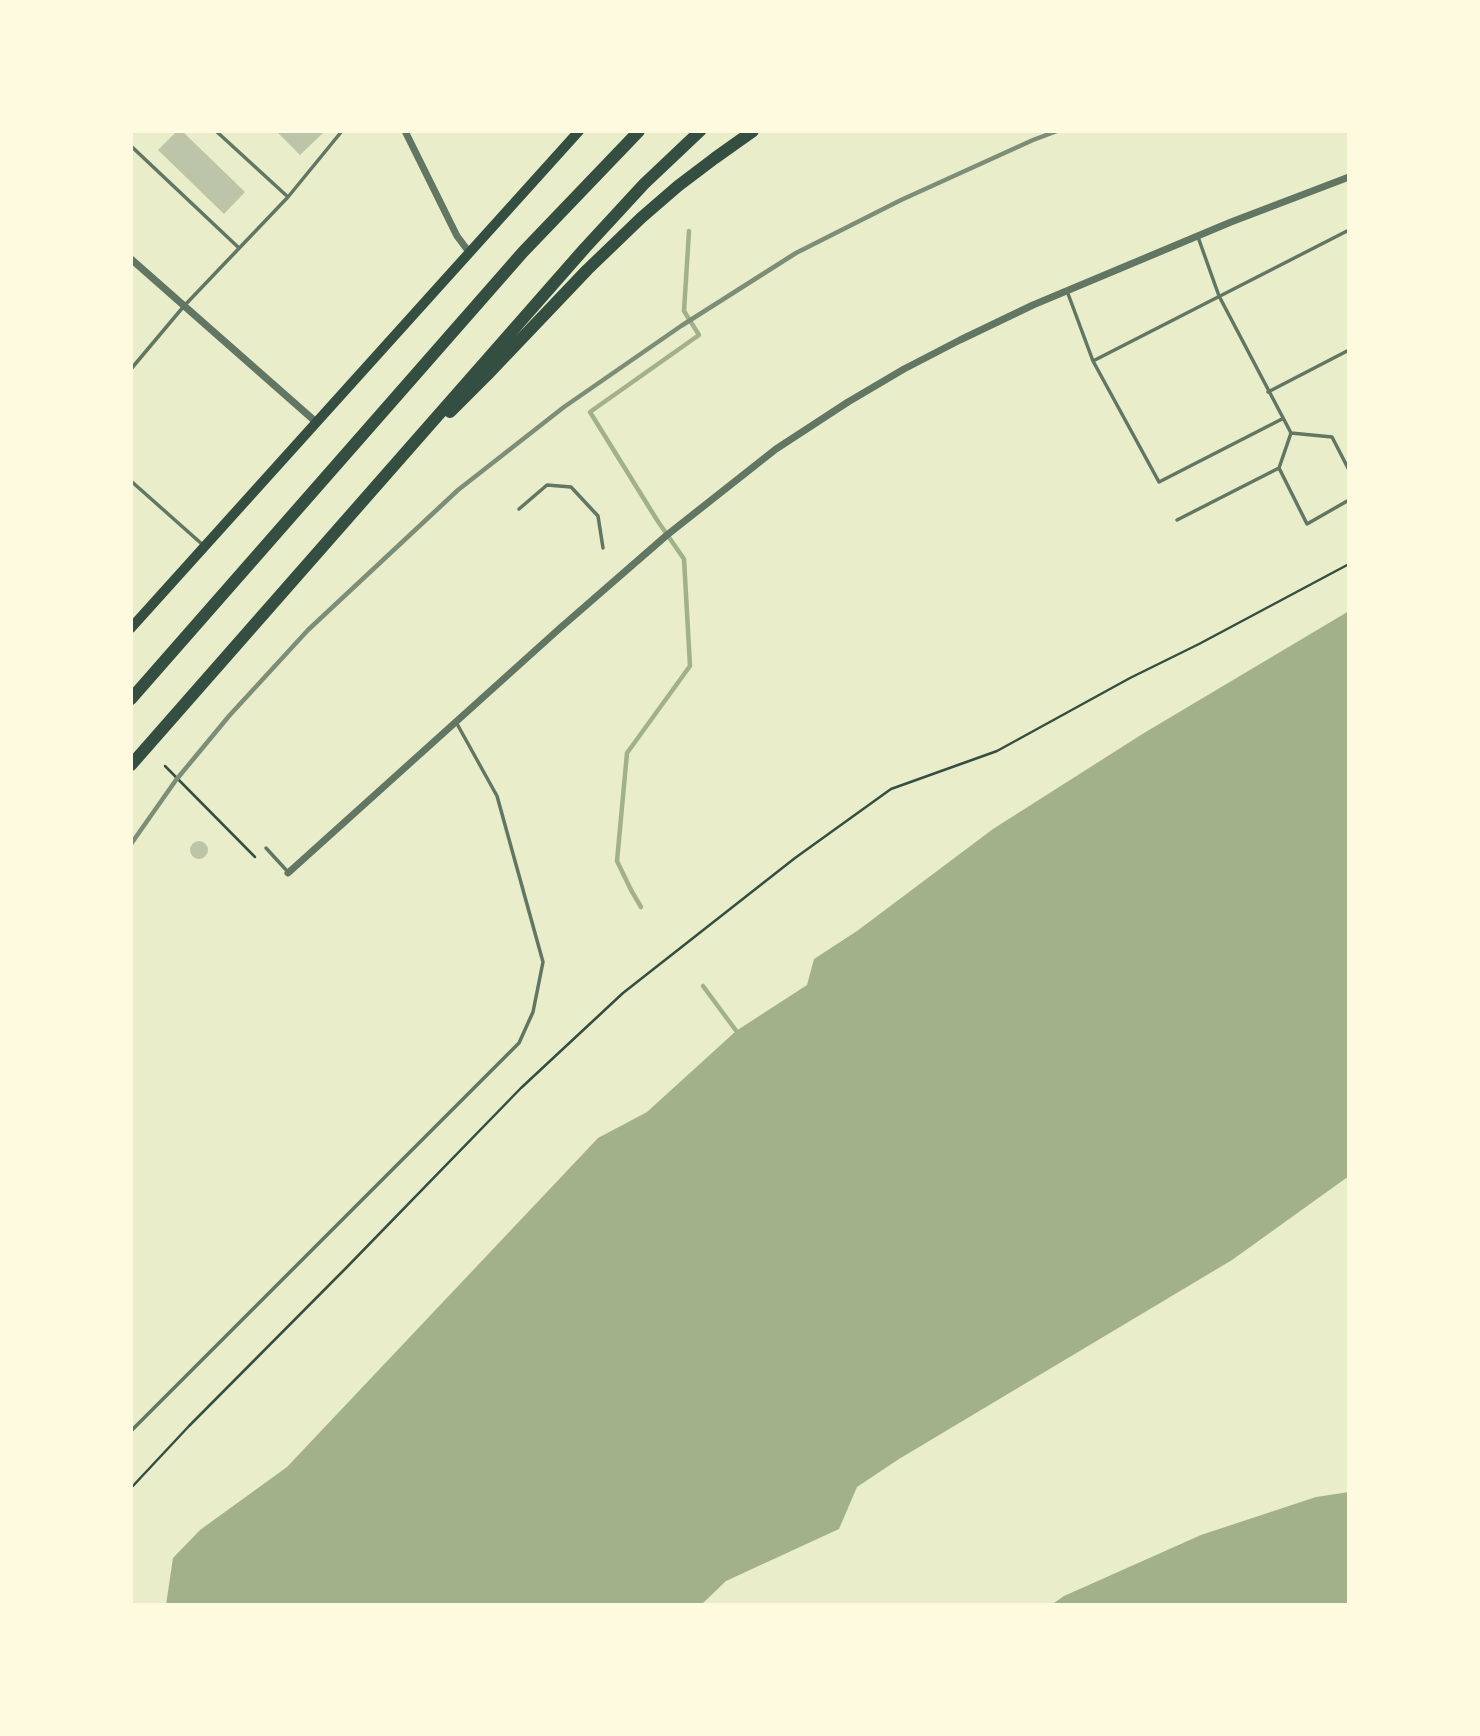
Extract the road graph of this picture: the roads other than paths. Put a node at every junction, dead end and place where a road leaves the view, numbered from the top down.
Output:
1 (216, 131) edge
2 (342, 131) edge
3 (405, 131) edge
4 (579, 131) edge
5 (639, 131) edge
6 (700, 131) edge
7 (753, 131) edge
8 (131, 146) edge
9 (1349, 177) edge
10 (288, 197) junction
11 (1349, 230) edge
12 (1198, 235) junction
13 (239, 249) junction
14 (469, 252) junction
15 (131, 259) edge
16 (1068, 291) junction
17 (1219, 296) junction
18 (184, 306) junction
19 (1349, 351) edge
20 (1093, 361) junction
21 (131, 369) edge
22 (1269, 392) junction
23 (1283, 419) junction
24 (316, 422) junction
25 (1291, 433) junction
26 (1279, 468) junction
27 (1349, 470) edge
28 (131, 481) edge
29 (380, 481) junction
30 (1349, 500) edge
31 (519, 509) dead end
32 (1177, 520) dead end
33 (204, 546) junction
34 (603, 548) dead end
35 (131, 628) edge
36 (131, 699) edge
37 (456, 722) junction
38 (131, 765) edge
39 (266, 848) dead end
40 (288, 873) joint
41 (131, 1431) edge

1 - 10 lane
2 - 10 lane
3 - 14 street
4 - 14 main road
5 - 36 highway
6 - 29 highway
7 - 29 highway
8 - 13 lane
9 - 12 street
10 - 13 lane
11 - 17 lane
12 - 16 street
12 - 17 lane
13 - 18 lane
14 - 24 main road
15 - 18 street
16 - 20 lane
16 - 37 street
17 - 20 lane
17 - 22 lane
18 - 21 lane
18 - 24 street
19 - 22 lane
20 - 23 lane
22 - 23 lane
23 - 25 lane
24 - 33 main road
25 - 26 lane
25 - 27 lane
26 - 30 lane
26 - 32 lane
28 - 33 lane
29 - 38 highway
31 - 34 lane
33 - 35 main road
37 - 40 street
37 - 41 lane
39 - 40 lane

